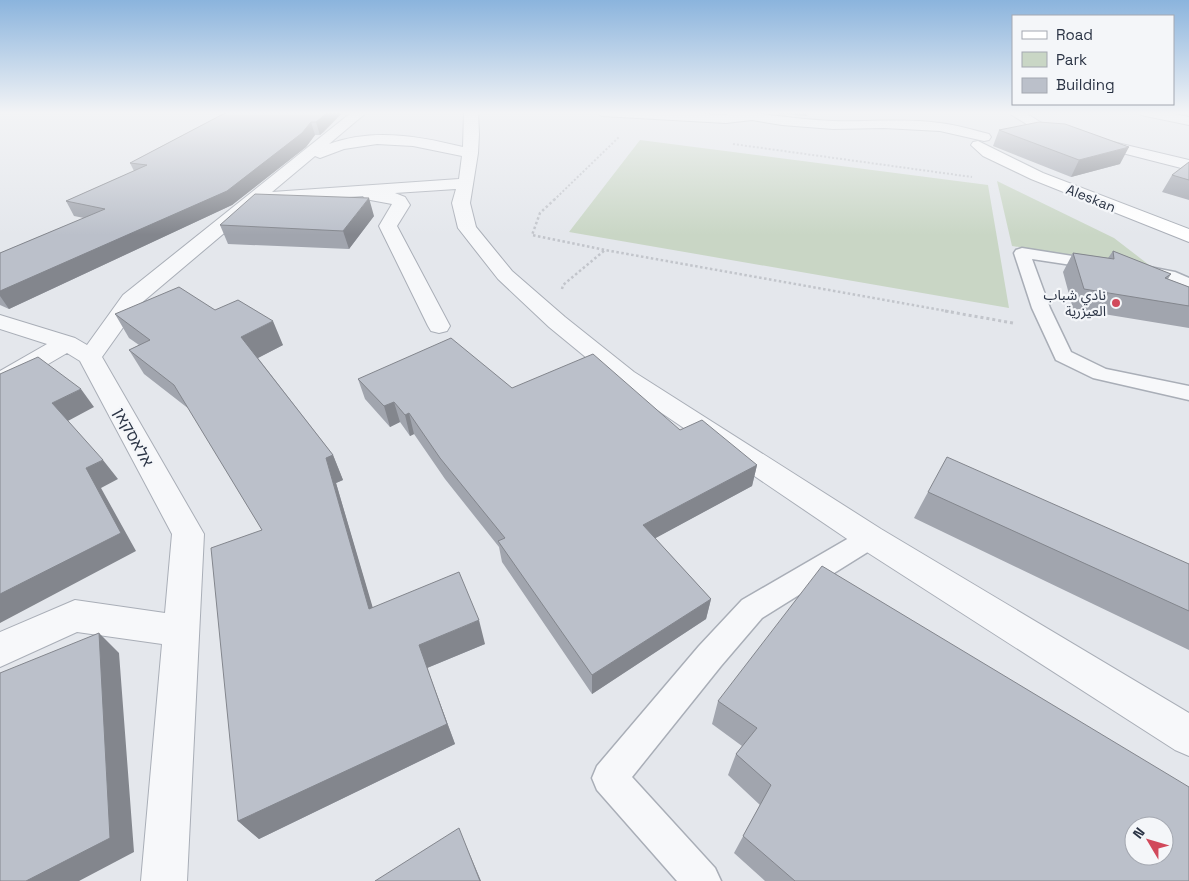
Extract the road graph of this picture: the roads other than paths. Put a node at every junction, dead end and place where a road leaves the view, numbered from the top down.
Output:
1 (310, 153) edge
2 (322, 153) edge
3 (467, 153) edge
4 (988, 153) edge
5 (1141, 153) edge
6 (470, 154) joint
7 (297, 164) junction
8 (1189, 165) edge
9 (466, 183) junction
10 (330, 194) junction
11 (255, 198) junction
12 (1189, 236) edge
13 (1189, 284) edge
14 (0, 322) edge
15 (439, 326) dead end
16 (79, 350) junction
17 (0, 380) edge
18 (1189, 393) edge
19 (870, 538) junction
20 (182, 631) junction
21 (0, 650) edge
22 (1189, 736) edge
23 (162, 880) edge
24 (702, 881) edge

1 - 7 street
2 - 7 street
3 - 6 street
4 - 12 street, Aleskan
5 - 8 street
6 - 9 street
7 - 11 street
9 - 10 street
9 - 19 street
10 - 11 street
10 - 15 street
11 - 16 street
13 - 18 lane
14 - 16 street
16 - 17 street
16 - 20 street, אלאסקאן
19 - 22 street
19 - 24 lane
20 - 21 street
20 - 23 street, אלאסקאן

